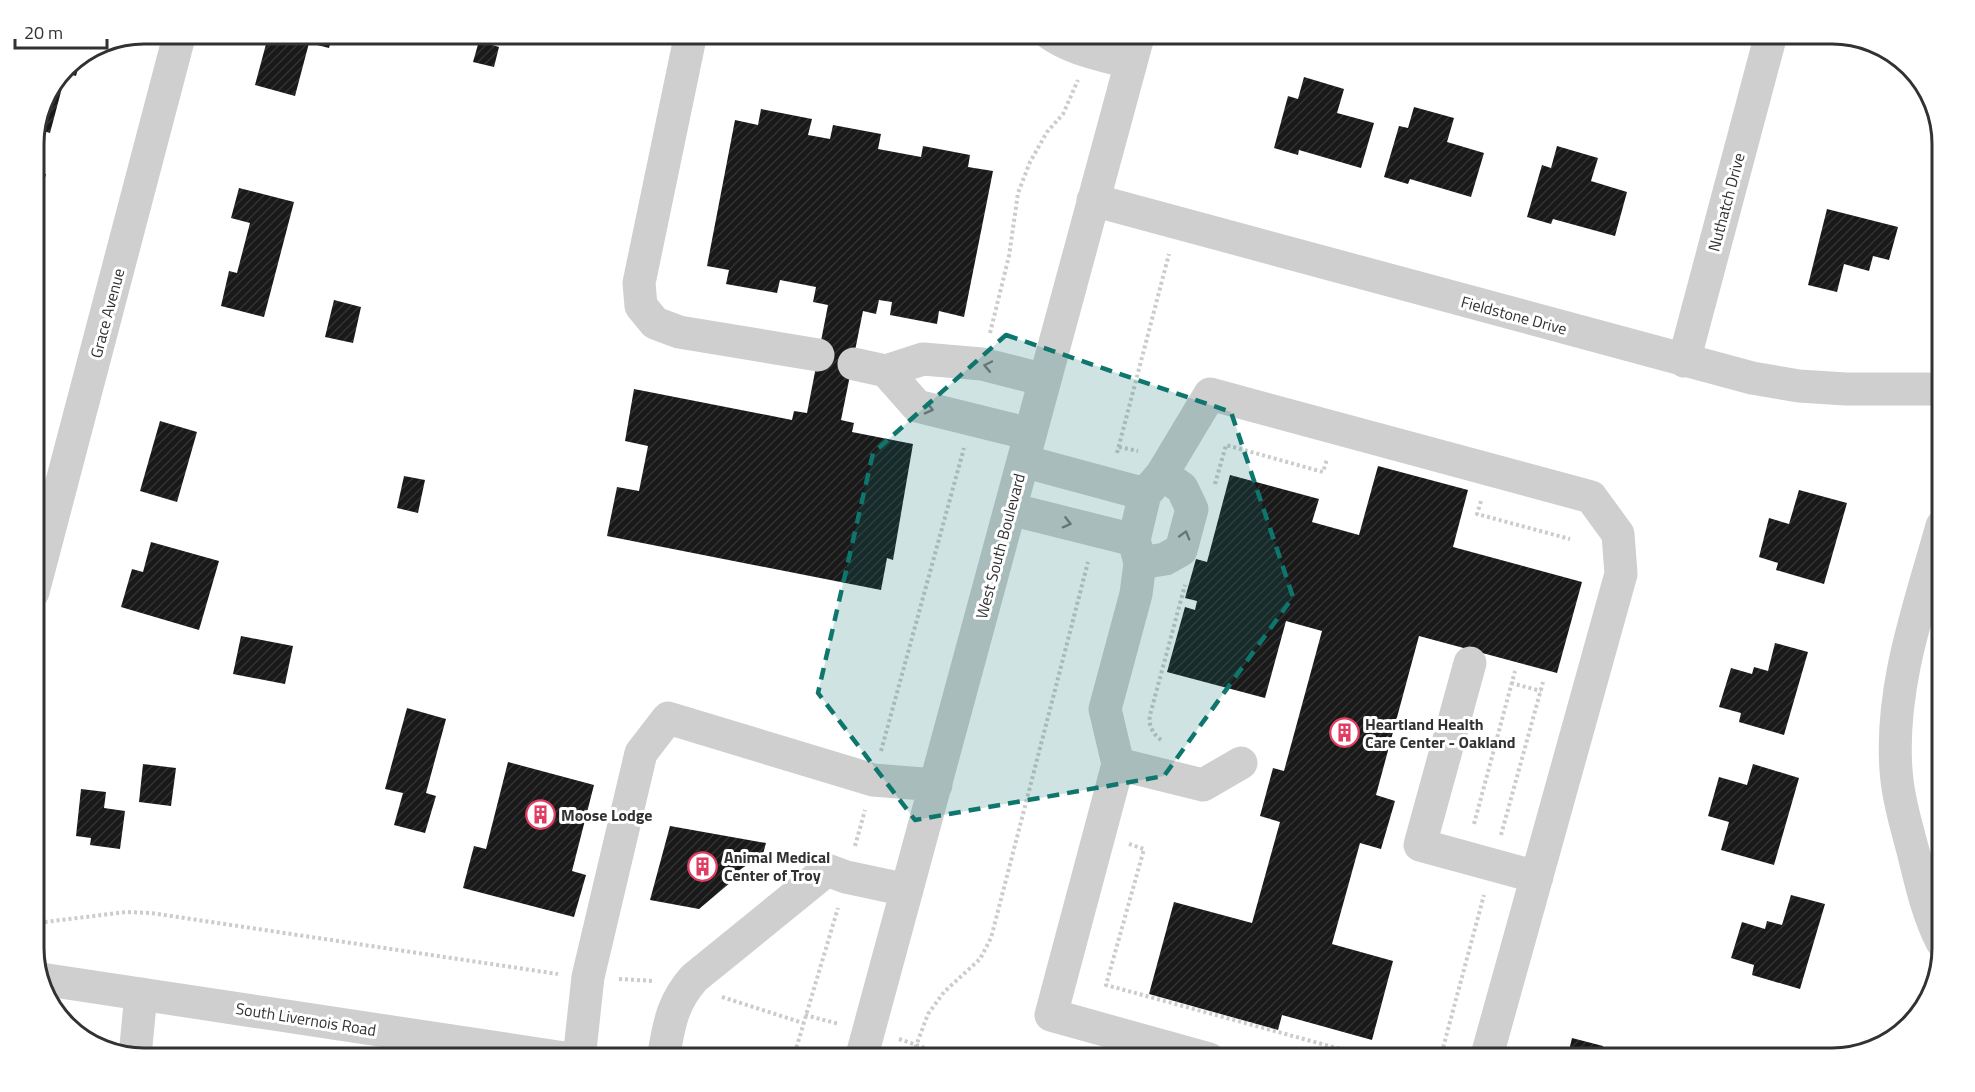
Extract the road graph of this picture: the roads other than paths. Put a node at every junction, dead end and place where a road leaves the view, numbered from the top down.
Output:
1 (177, 44) edge
2 (689, 44) edge
3 (1071, 44) edge
4 (1768, 44) edge
5 (1135, 48) edge
6 (1093, 200) junction
7 (818, 355) dead end
8 (1684, 361) junction
9 (854, 364) dead end
10 (886, 371) junction
11 (1045, 380) junction
12 (1931, 389) edge
13 (1027, 448) junction
14 (1154, 484) junction
15 (1010, 509) junction
16 (44, 550) edge
17 (1137, 552) junction
18 (1932, 563) edge
19 (1470, 663) dead end
20 (1241, 763) dead end
21 (1118, 764) junction
22 (936, 785) junction
23 (1537, 877) junction
24 (907, 890) junction
25 (1932, 918) edge
26 (49, 980) edge
27 (141, 994) junction
28 (136, 1048) edge
29 (492, 1048) edge
30 (580, 1048) edge
31 (665, 1048) edge
32 (864, 1048) edge
33 (1170, 1048) edge
34 (1489, 1048) edge

1 - 16 street, Grace Avenue
2 - 7 street
3 - 5 street
4 - 8 street, Nuthatch Drive
5 - 6 street, West South Boulevard
6 - 8 street, Fieldstone Drive
6 - 11 street, West South Boulevard
8 - 12 street, Fieldstone Drive
9 - 10 street
11 -> 10 street
10 -> 13 street
11 - 13 street, West South Boulevard
13 - 14 street
13 - 15 street, West South Boulevard
14 - 17 street
17 -> 14 street
14 - 23 street
15 -> 17 street
15 - 22 street, West South Boulevard
17 - 21 street
18 - 25 street
19 - 23 street
20 - 21 street
21 - 33 street
22 - 24 street, West South Boulevard
22 - 30 street
23 - 34 street
24 - 31 street
24 - 32 street, West South Boulevard
26 - 27 street, South Livernois Road
27 - 28 street
27 - 29 street, South Livernois Road

